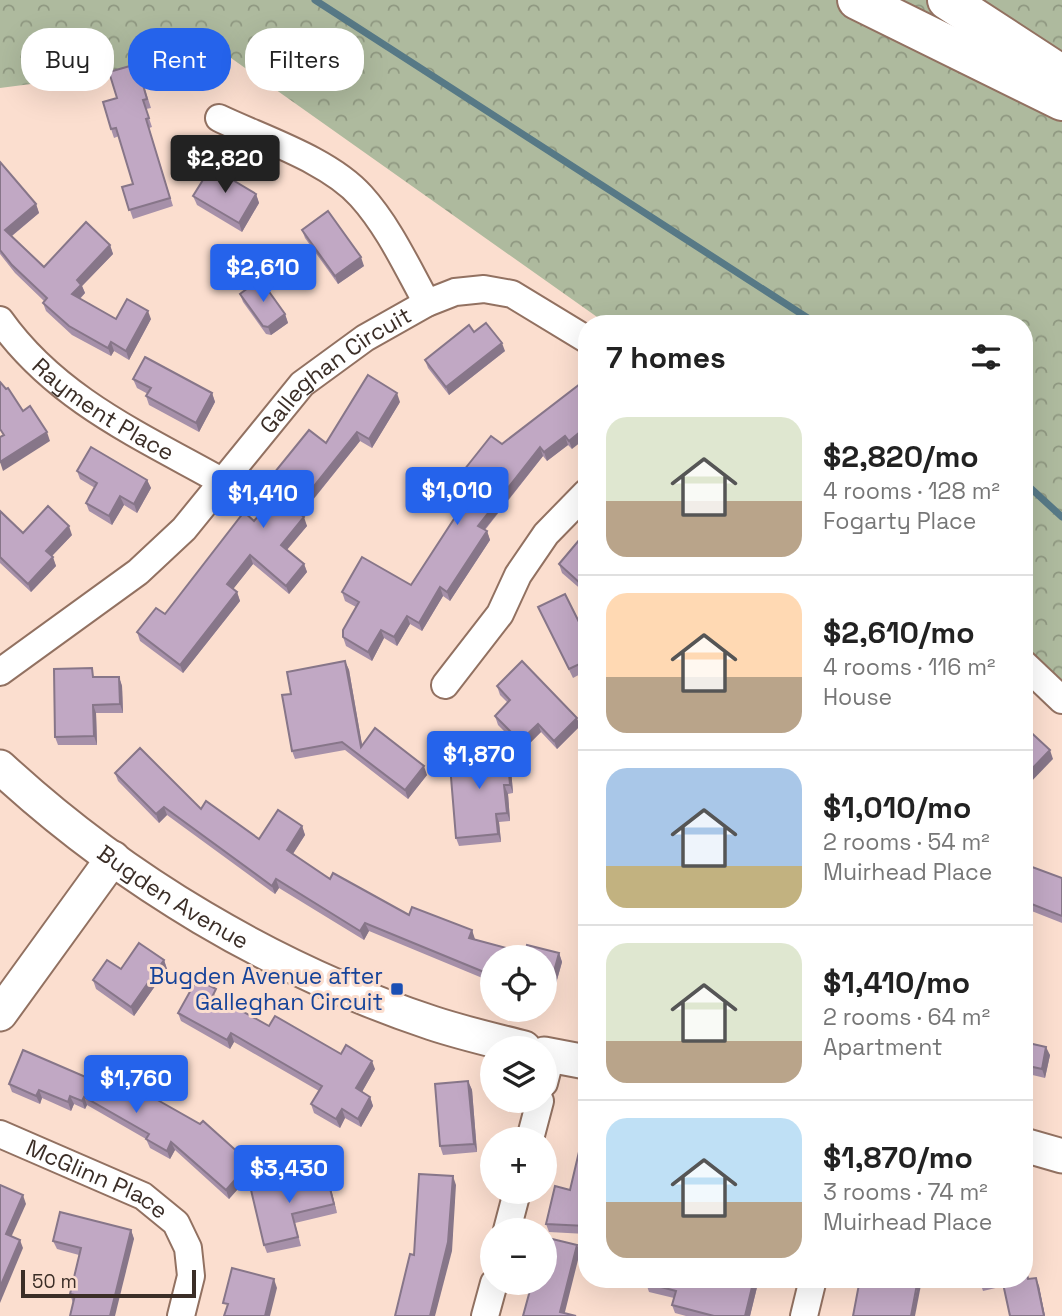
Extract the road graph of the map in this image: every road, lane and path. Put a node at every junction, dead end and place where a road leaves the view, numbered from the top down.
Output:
1 (857, 0) edge
2 (947, 0) edge
3 (1062, 75) edge
4 (1062, 101) edge
5 (219, 118) dead end
6 (427, 303) junction
7 (0, 320) edge
8 (578, 334) edge
9 (223, 482) junction
10 (578, 501) edge
11 (0, 672) edge
12 (1033, 673) edge
13 (445, 685) dead end
14 (1062, 700) edge
15 (0, 766) edge
16 (113, 858) junction
17 (3, 1002) edge
18 (480, 1039) edge
19 (557, 1061) edge
20 (578, 1062) edge
21 (0, 1134) edge
22 (1033, 1147) edge
23 (1062, 1156) edge
24 (811, 1288) edge
25 (491, 1295) edge
26 (181, 1316) edge
27 (485, 1316) edge
28 (804, 1316) edge

1 - 4 main road
2 - 3 main road
5 - 6 street
6 - 8 street, Galleghan Circuit
6 - 9 street, Galleghan Circuit
7 - 9 street, Rayment Place
9 - 11 street, Galleghan Circuit
10 - 13 street
12 - 14 street
15 - 16 street, Bugden Avenue
16 - 17 street
16 - 18 street, Bugden Avenue
19 - 20 street, Bugden Avenue
21 - 26 street, McGlinn Place
22 - 23 street
24 - 28 street
25 - 27 street

